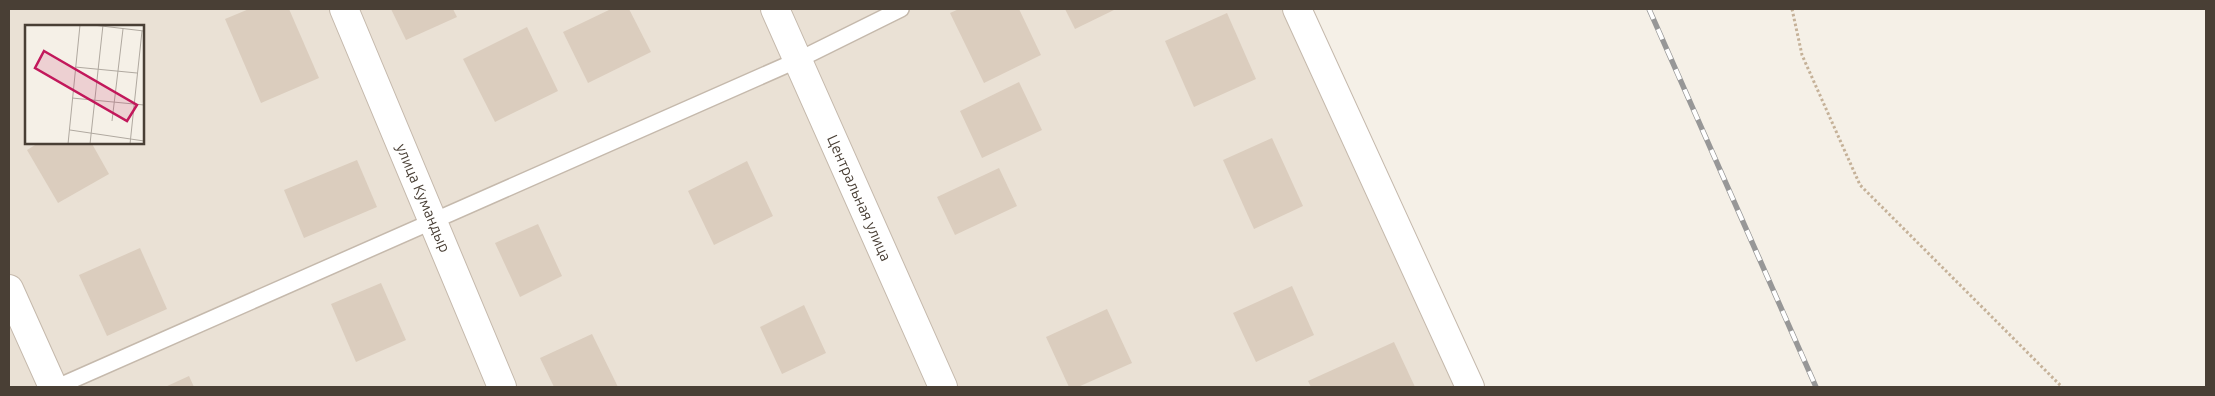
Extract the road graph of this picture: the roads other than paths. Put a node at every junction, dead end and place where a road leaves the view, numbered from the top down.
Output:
1 (344, 9) edge
2 (775, 9) edge
3 (901, 9) edge
4 (1297, 9) edge
5 (798, 60) junction
6 (434, 222) junction
7 (9, 289) edge
8 (55, 387) edge
9 (502, 387) edge
10 (943, 387) edge
11 (1470, 387) edge

1 - 6 street, улица Кумандыр
2 - 5 street, Центральная улица
3 - 5 lane
4 - 11 street
5 - 6 lane
5 - 10 street, Центральная улица
6 - 8 lane
6 - 9 street, улица Кумандыр
7 - 8 street

